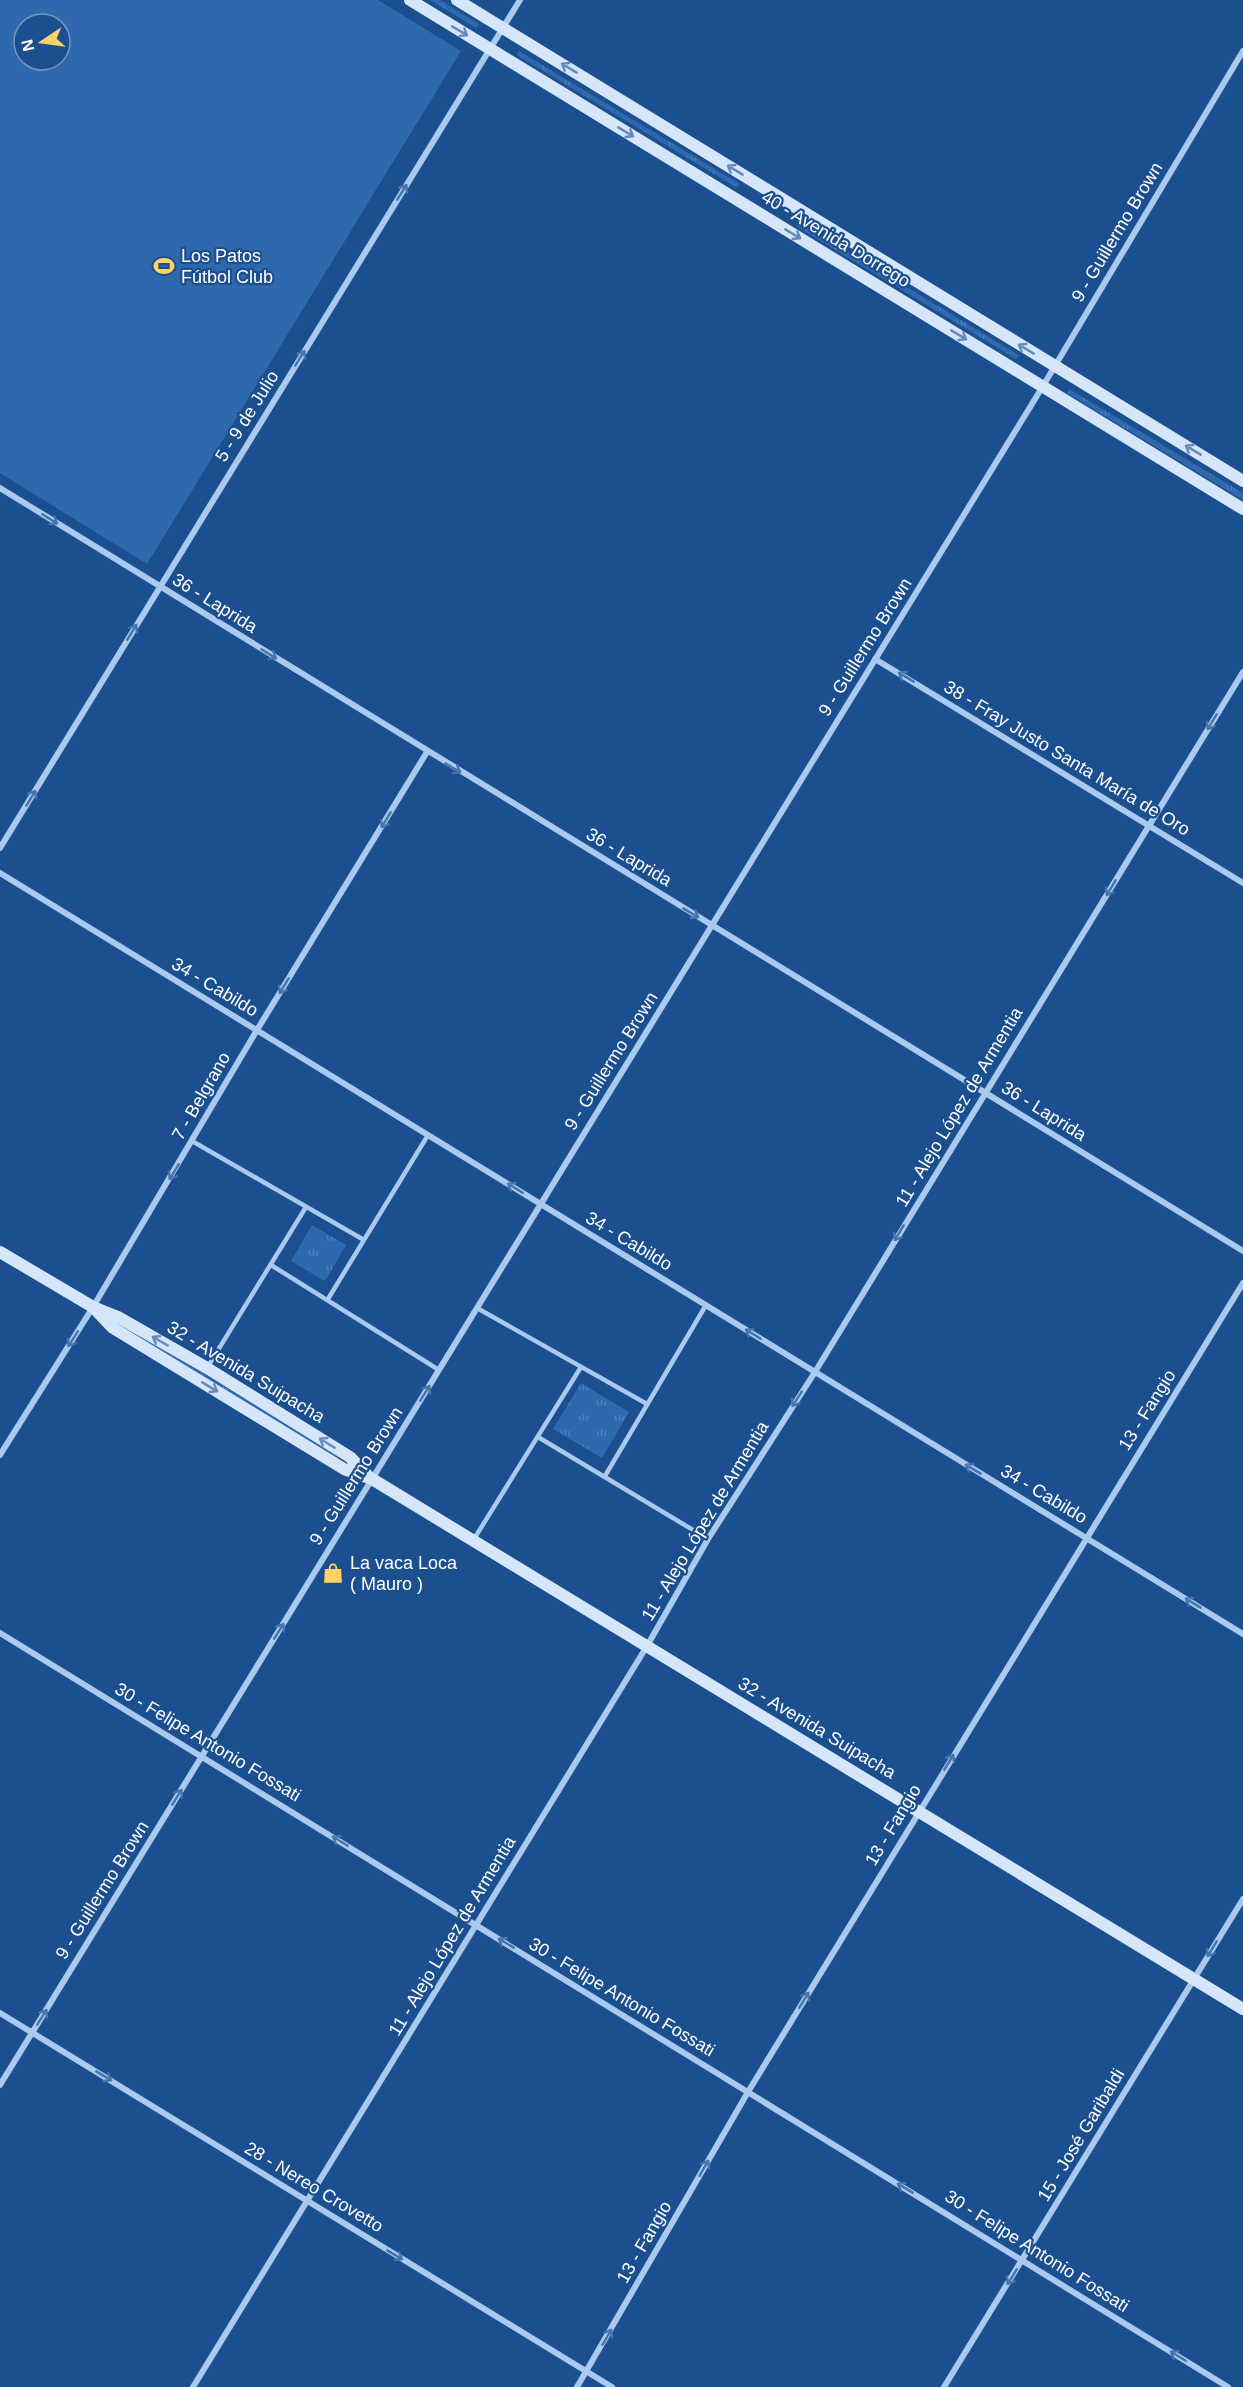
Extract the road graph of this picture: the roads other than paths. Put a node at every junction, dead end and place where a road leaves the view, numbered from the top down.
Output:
1 (410, 0) edge
2 (457, 0) edge
3 (517, 2) edge
4 (502, 28) junction
5 (490, 49) junction
6 (1243, 51) edge
7 (1055, 366) junction
8 (1043, 386) junction
9 (1243, 481) edge
10 (0, 488) edge
11 (1243, 509) edge
12 (160, 586) junction
13 (875, 658) junction
14 (1243, 672) edge
15 (427, 752) junction
16 (1149, 826) junction
17 (0, 848) edge
18 (0, 873) edge
19 (1243, 883) edge
20 (712, 925) junction
21 (257, 1030) junction
22 (985, 1093) junction
23 (428, 1135) junction
24 (192, 1141) junction
25 (541, 1204) junction
26 (306, 1207) junction
27 (364, 1240) junction
28 (1243, 1251) edge
29 (0, 1252) edge
30 (271, 1265) junction
31 (1243, 1282) edge
32 (328, 1299) junction
33 (706, 1305) junction
34 (93, 1307) junction
35 (477, 1308) junction
36 (581, 1367) junction
37 (207, 1368) junction
38 (439, 1370) junction
39 (815, 1372) junction
40 (647, 1404) junction
41 (538, 1437) junction
42 (0, 1455) edge
43 (605, 1476) junction
44 (372, 1479) junction
45 (1086, 1538) junction
46 (708, 1539) junction
47 (473, 1541) junction
48 (0, 1633) edge
49 (1243, 1634) edge
50 (647, 1646) junction
51 (202, 1756) junction
52 (919, 1811) junction
53 (1243, 1899) edge
54 (476, 1925) junction
55 (1194, 1979) junction
56 (1243, 2009) edge
57 (0, 2013) edge
58 (32, 2032) junction
59 (0, 2085) edge
60 (748, 2092) junction
61 (308, 2201) junction
62 (1023, 2259) junction
63 (586, 2372) junction
64 (193, 2387) edge
65 (577, 2387) edge
66 (612, 2387) edge
67 (944, 2387) edge
68 (1228, 2387) edge

1 -> 5 street, 40 - Avenida Dorrego
2 - 4 street, 40 - Avenida Dorrego
3 - 4 street, 5 - 9 de Julio
4 - 5 street, 5 - 9 de Julio
7 -> 4 street, 40 - Avenida Dorrego
5 -> 8 street, 40 - Avenida Dorrego
12 -> 5 street, 5 - 9 de Julio
6 - 7 street, 9 - Guillermo Brown
7 - 8 street, 9 - Guillermo Brown
9 -> 7 street, 40 - Avenida Dorrego
8 - 11 street, 40 - Avenida Dorrego
8 - 13 street, 9 - Guillermo Brown
10 -> 12 street, 36 - Laprida
12 -> 15 street, 36 - Laprida
17 -> 12 street, 5 - 9 de Julio
16 -> 13 street, 38 - Fray Justo Santa María de Oro
13 - 20 street, 9 - Guillermo Brown
14 -> 16 street, 11 - Alejo López de Armentia
15 -> 20 street, 36 - Laprida
15 -> 21 street, 7 - Belgrano
16 - 19 street, 38 - Fray Justo Santa María de Oro
16 -> 22 street, 11 - Alejo López de Armentia
18 - 21 street, 34 - Cabildo
20 - 22 street, 36 - Laprida
20 - 25 street, 9 - Guillermo Brown
21 - 23 street, 34 - Cabildo
21 - 24 street, 7 - Belgrano
22 - 28 street, 36 - Laprida
22 -> 39 street, 11 - Alejo López de Armentia
25 -> 23 street, 34 - Cabildo
23 - 27 lane
24 - 26 lane
24 -> 34 street, 7 - Belgrano
25 - 33 street, 34 - Cabildo
25 - 35 street, 9 - Guillermo Brown
26 - 27 lane
26 - 30 lane
27 - 32 lane
29 - 34 street, 32 - Avenida Suipacha
30 - 32 lane
30 - 37 lane
31 - 45 street, 13 - Fangio
32 - 38 lane
39 -> 33 street, 34 - Cabildo
33 - 40 lane
37 -> 34 street, 32 - Avenida Suipacha
34 -> 42 street, 7 - Belgrano
34 -> 44 street, 32 - Avenida Suipacha
35 - 36 lane
35 - 38 street, 9 - Guillermo Brown
36 - 40 lane
36 - 41 lane
44 -> 37 street, 32 - Avenida Suipacha
44 -> 38 street, 9 - Guillermo Brown
45 -> 39 street, 34 - Cabildo
39 -> 46 street, 11 - Alejo López de Armentia
40 - 43 lane
41 - 43 lane
41 - 47 lane
43 - 46 lane
44 - 47 street, 32 - Avenida Suipacha
51 -> 44 street, 9 - Guillermo Brown
49 -> 45 street, 34 - Cabildo
52 -> 45 street, 13 - Fangio
46 - 50 street, 11 - Alejo López de Armentia
47 - 50 street, 32 - Avenida Suipacha
48 - 51 street, 30 - Felipe Antonio Fossati
50 - 52 street, 32 - Avenida Suipacha
50 - 54 street, 11 - Alejo López de Armentia
54 -> 51 street, 30 - Felipe Antonio Fossati
58 -> 51 street, 9 - Guillermo Brown
52 - 55 street, 32 - Avenida Suipacha
60 -> 52 street, 13 - Fangio
53 -> 55 street, 15 - José Garibaldi
60 -> 54 street, 30 - Felipe Antonio Fossati
54 - 61 street, 11 - Alejo López de Armentia
55 - 56 street, 32 - Avenida Suipacha
55 - 62 street, 15 - José Garibaldi
57 - 58 street, 28 - Nereo Crovetto
58 - 59 street, 9 - Guillermo Brown
58 -> 61 street, 28 - Nereo Crovetto
62 -> 60 street, 30 - Felipe Antonio Fossati
63 -> 60 street, 13 - Fangio
61 -> 63 street, 28 - Nereo Crovetto
61 - 64 street, 11 - Alejo López de Armentia
62 -> 67 street, 15 - José Garibaldi
68 -> 62 street, 30 - Felipe Antonio Fossati
63 - 65 street, 13 - Fangio
63 - 66 street, 28 - Nereo Crovetto

